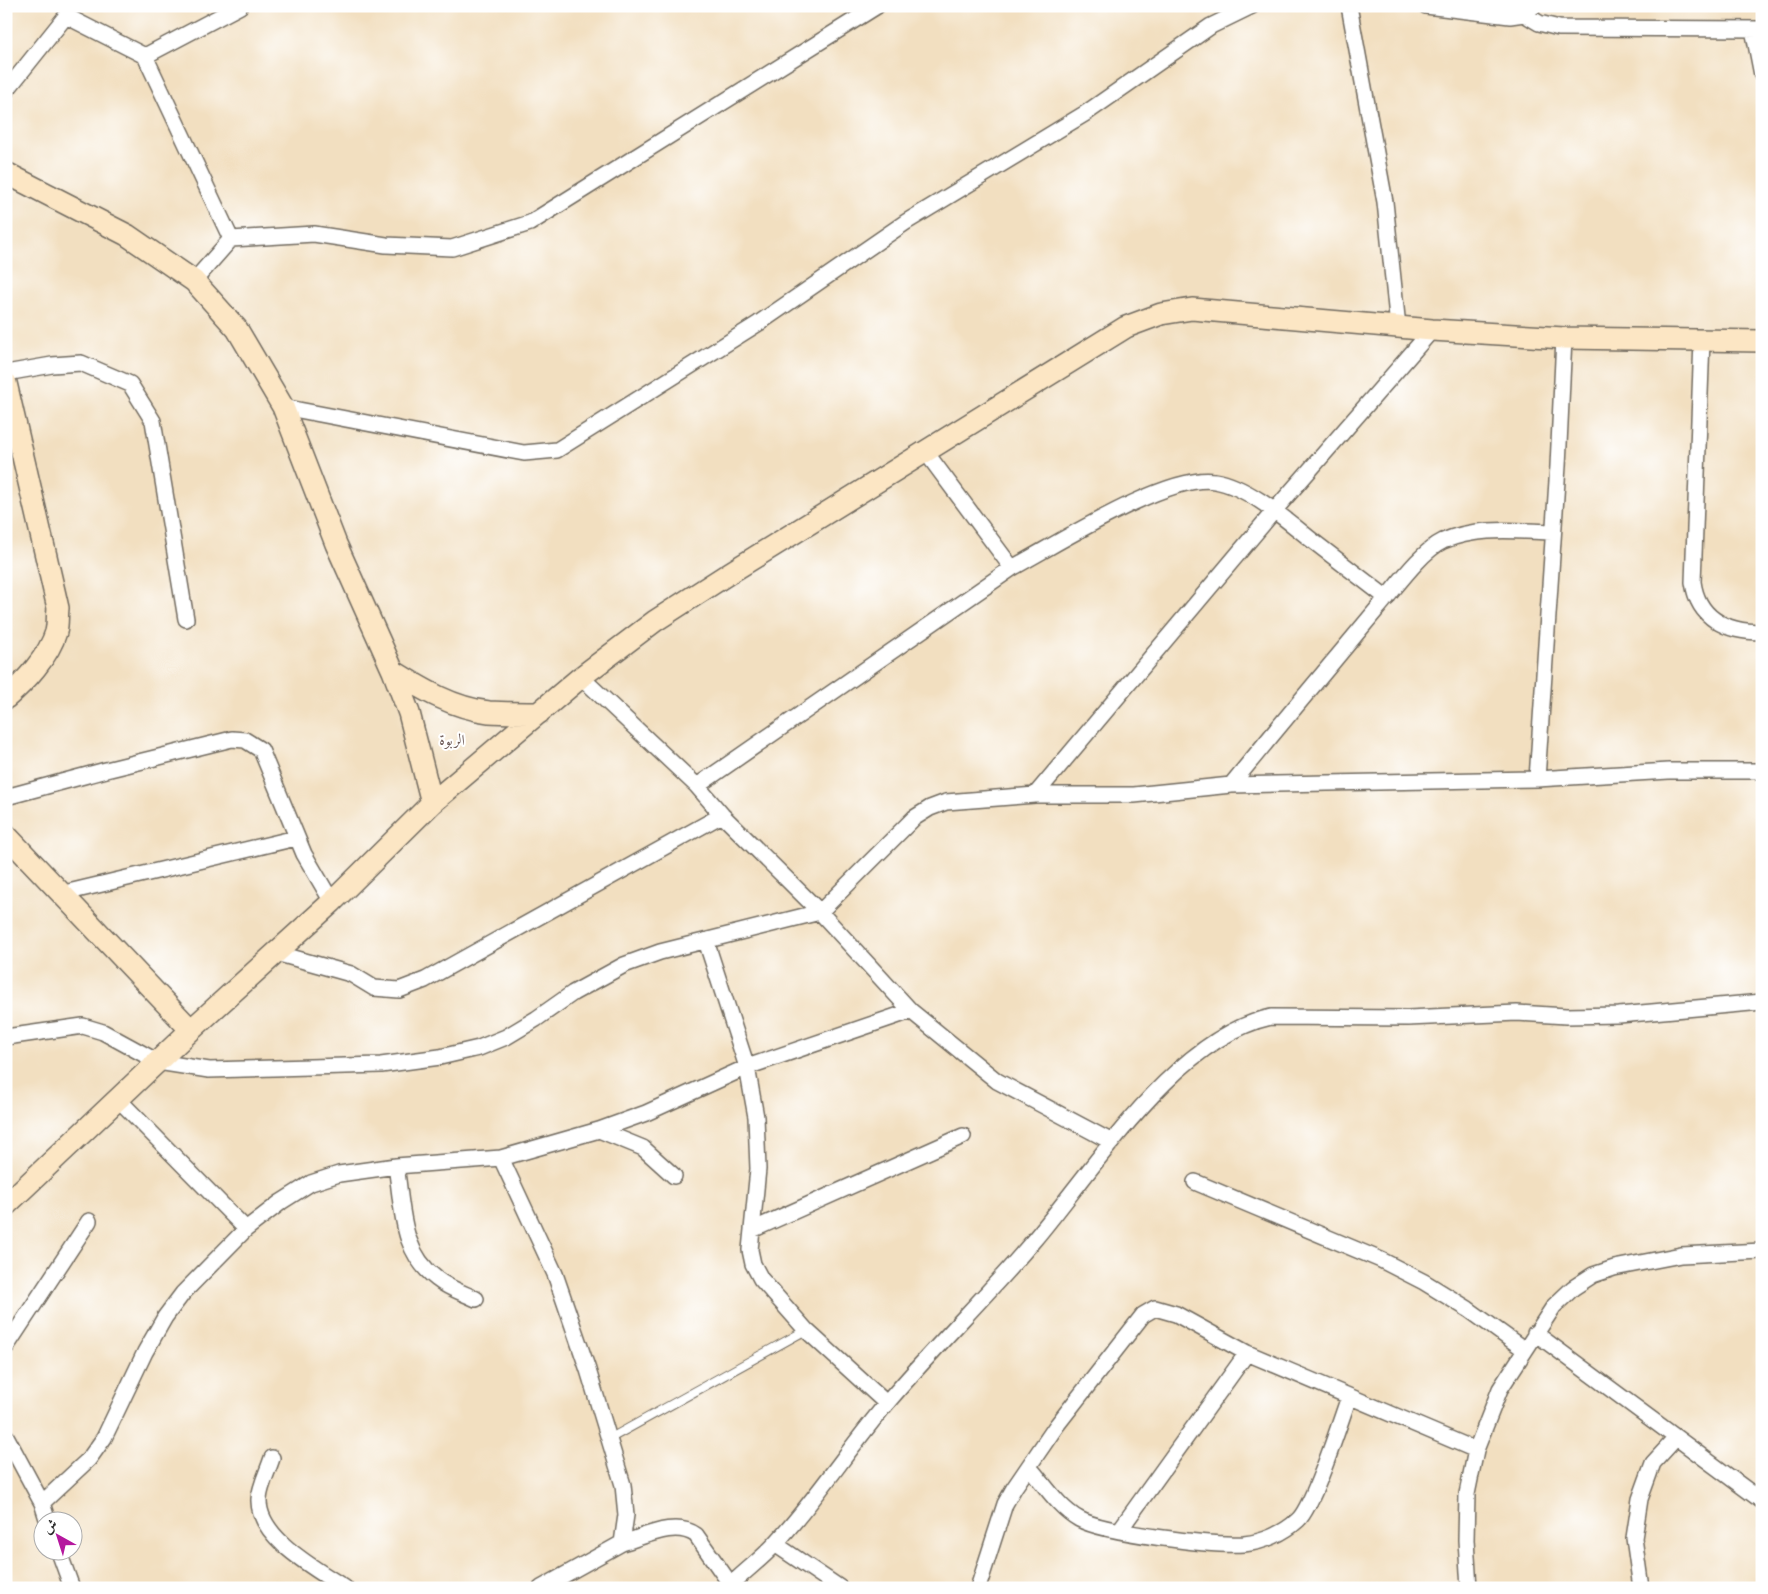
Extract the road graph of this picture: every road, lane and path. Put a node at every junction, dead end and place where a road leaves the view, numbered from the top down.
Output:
1 (240, 6) edge
2 (877, 6) edge
3 (1252, 6) edge
4 (1349, 6) edge
5 (1426, 6) edge
6 (1529, 10) edge
7 (68, 11) edge
8 (853, 11) edge
9 (1758, 29) edge
10 (145, 56) junction
11 (1762, 75) edge
12 (6, 91) edge
13 (6, 173) edge
14 (231, 239) junction
15 (194, 281) junction
16 (1398, 327) junction
17 (1432, 330) junction
18 (1564, 338) junction
19 (1702, 340) junction
20 (1762, 340) edge
21 (6, 373) edge
22 (6, 383) edge
23 (283, 407) junction
24 (925, 451) junction
25 (1274, 511) junction
26 (1552, 532) junction
27 (1012, 568) junction
28 (1387, 598) junction
29 (186, 619) dead end
30 (1762, 632) edge
31 (393, 671) junction
32 (580, 677) junction
33 (6, 698) edge
34 (539, 713) junction
35 (1762, 771) edge
36 (1536, 779) junction
37 (1231, 785) junction
38 (697, 786) junction
39 (1035, 795) junction
40 (6, 797) edge
41 (432, 803) junction
42 (722, 815) junction
43 (6, 835) edge
44 (296, 838) junction
45 (60, 894) junction
46 (332, 902) junction
47 (820, 912) junction
48 (706, 942) junction
49 (276, 953) junction
50 (1762, 1002) edge
51 (911, 1011) junction
52 (190, 1030) junction
53 (6, 1037) edge
54 (158, 1062) junction
55 (747, 1067) junction
56 (119, 1100) junction
57 (599, 1130) junction
58 (963, 1136) dead end
59 (1112, 1142) junction
60 (501, 1158) junction
61 (396, 1166) junction
62 (674, 1176) dead end
63 (1196, 1182) dead end
64 (6, 1205) edge
65 (89, 1221) dead end
66 (246, 1229) junction
67 (752, 1230) junction
68 (1762, 1252) edge
69 (476, 1299) dead end
70 (806, 1330) junction
71 (1535, 1333) junction
72 (6, 1347) edge
73 (1525, 1350) junction
74 (1247, 1353) junction
75 (1349, 1397) junction
76 (886, 1403) junction
77 (6, 1436) edge
78 (1676, 1438) junction
79 (610, 1439) junction
80 (1476, 1450) junction
81 (272, 1458) dead end
82 (1029, 1467) junction
83 (1762, 1501) edge
84 (42, 1503) junction
85 (45, 1512) edge
86 (1119, 1531) junction
87 (622, 1543) junction
88 (775, 1544) junction
89 (63, 1562) edge
90 (730, 1586) edge
91 (72, 1588) edge
92 (346, 1588) edge
93 (541, 1588) edge
94 (840, 1588) edge
95 (978, 1588) edge
96 (1469, 1588) edge
97 (1641, 1588) edge

1 - 10 street
2 - 8 street
3 - 23 street
4 - 16 street
5 - 6 street
6 - 9 street
7 - 10 street
7 - 12 street
8 - 14 street
9 - 11 street
10 - 14 street
13 - 15 street
14 - 15 street
15 - 23 street
16 - 17 street
16 - 24 street
17 - 18 street
17 - 25 street
18 - 19 street
18 - 26 street
19 - 20 street
19 - 30 street
21 - 29 street
22 - 33 street
23 - 31 street
24 - 27 street
24 - 32 street
25 - 27 street
25 - 28 street
25 - 39 street
26 - 28 street
26 - 36 street
27 - 38 street
28 - 37 street
31 - 34 street
31 - 41 street
32 - 34 street
32 - 38 street
34 - 41 street
35 - 36 street
36 - 37 street
37 - 39 street
38 - 42 street
39 - 47 street
40 - 44 street
41 - 46 street
42 - 47 street
42 - 49 street
43 - 45 street
44 - 45 street
44 - 46 street
45 - 52 street
46 - 49 street
47 - 48 street
47 - 51 street
48 - 54 street
48 - 55 street
49 - 52 street
50 - 59 street
51 - 55 street
51 - 59 street
52 - 54 street
53 - 54 street
54 - 56 street
55 - 57 street
55 - 67 street
56 - 64 street
56 - 66 street
57 - 60 street
57 - 62 street
58 - 67 street
59 - 76 street
60 - 61 street
60 - 79 street
61 - 66 street
61 - 69 street
63 - 73 street
65 - 72 street
66 - 84 street
67 - 70 street
68 - 71 street
70 - 76 street
70 - 79 lane
71 - 73 street
71 - 78 street
73 - 80 street
74 - 75 street
74 - 82 street
74 - 86 street
75 - 80 street
75 - 86 street
76 - 88 street
77 - 84 street
78 - 83 street
78 - 97 street
79 - 87 street
80 - 96 street
81 - 92 street
82 - 86 street
82 - 95 street
84 - 85 street
87 - 90 street
87 - 93 street
88 - 90 street
88 - 94 street
89 - 91 street

